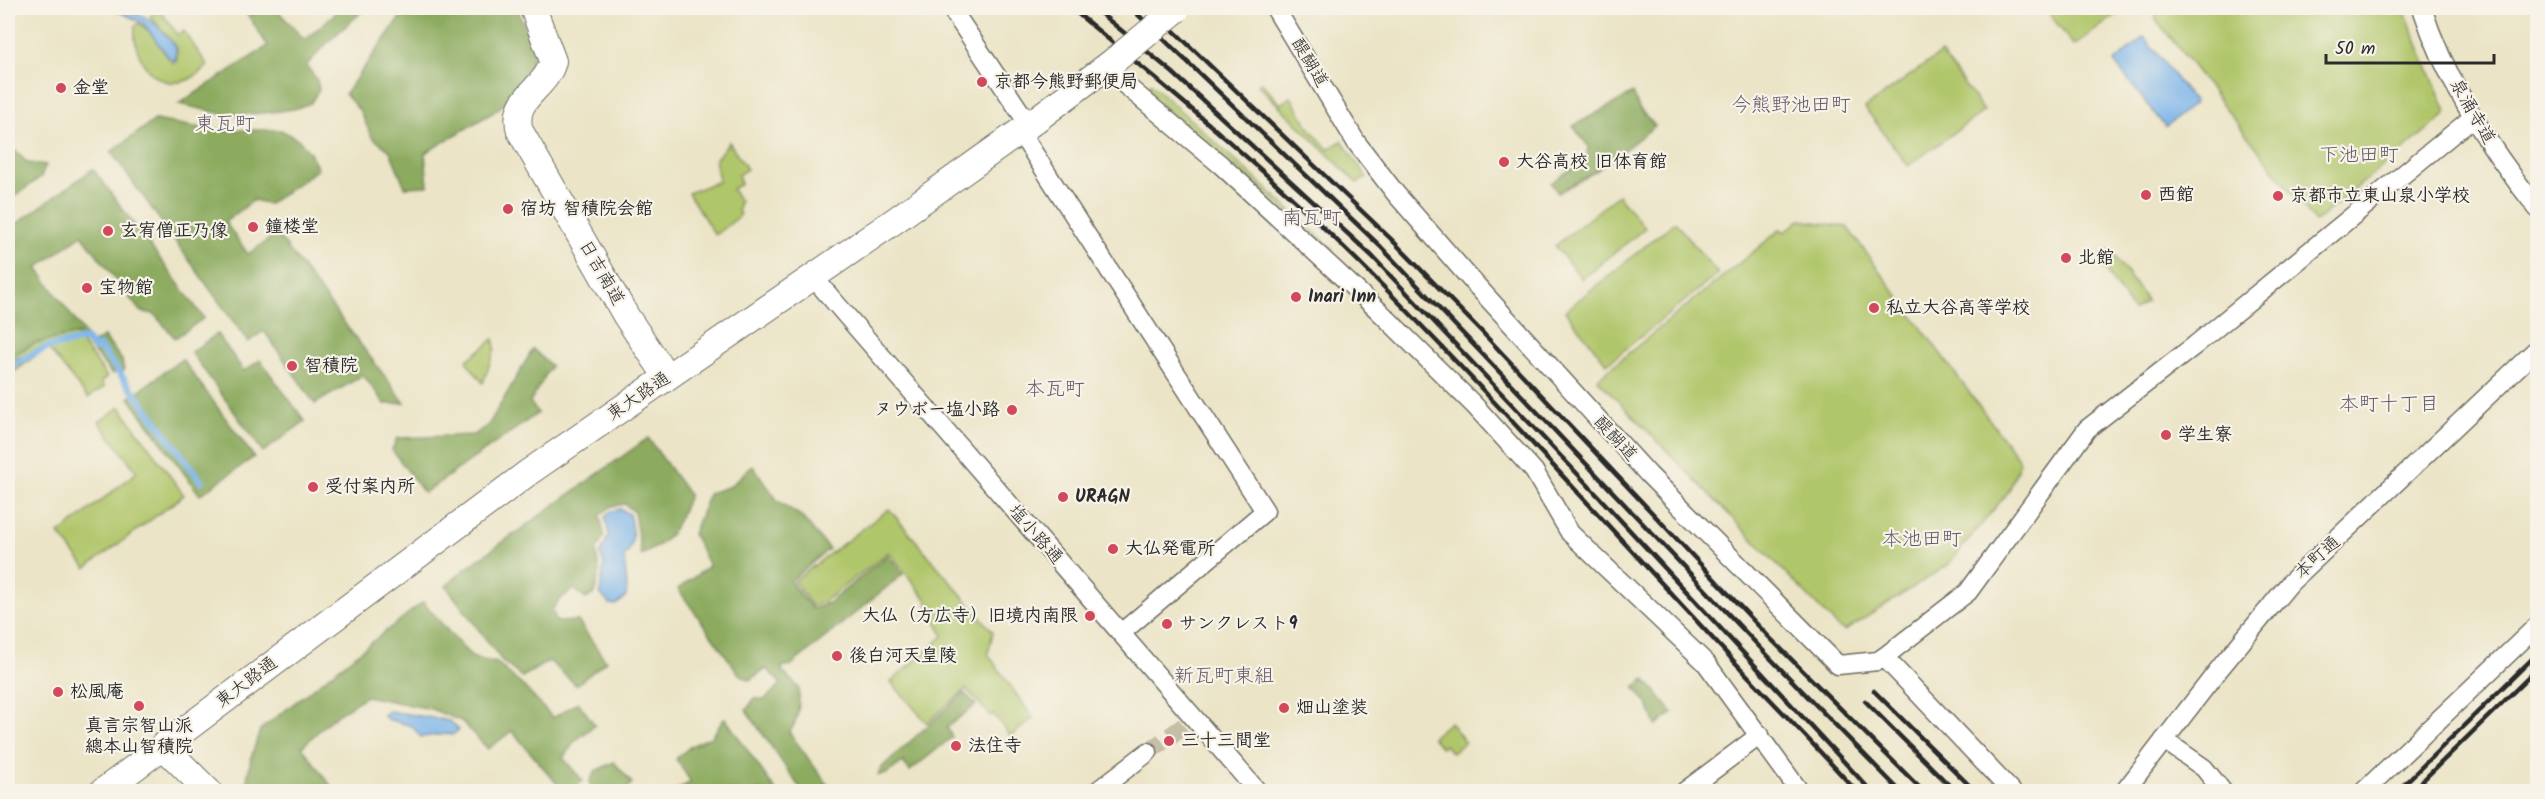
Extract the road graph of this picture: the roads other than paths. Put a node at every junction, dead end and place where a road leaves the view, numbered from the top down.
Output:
1 (533, 8) edge
2 (951, 8) edge
3 (1275, 8) edge
4 (2422, 8) edge
5 (1178, 9) edge
6 (1110, 64) junction
7 (2472, 118) junction
8 (1025, 129) junction
9 (2538, 209) edge
10 (813, 278) junction
11 (2538, 348) edge
12 (667, 377) junction
13 (2538, 625) edge
14 (1121, 633) junction
15 (1884, 657) junction
16 (1760, 735) junction
17 (2164, 740) junction
18 (163, 746) junction
19 (1148, 752) tunnel mouth
20 (102, 792) edge
21 (181, 792) edge
22 (208, 792) edge
23 (1096, 792) edge
24 (1258, 792) edge
25 (1684, 792) edge
26 (1800, 792) edge
27 (2012, 792) edge
28 (2124, 792) edge
29 (2223, 792) edge
30 (2363, 792) edge

1 - 12 main road, 日吉南道
2 - 8 street
3 - 15 street, 醍醐道
4 - 7 street, 泉涌寺道
5 - 6 main road, 東大路通, bridge
6 - 8 main road, 東大路通
6 - 16 street
7 - 9 street, 泉涌寺道
7 - 15 street
8 - 10 main road, 東大路通
8 - 14 street
10 - 12 main road, 東大路通
10 - 14 street, 塩小路通
11 - 17 street, 本町通
12 - 18 main road, 東大路通
13 - 30 street
14 - 24 street, 塩小路通
15 - 27 street
16 - 25 street
16 - 26 street
17 - 28 street, 本町通
17 - 29 street
18 - 20 main road, 東大路通
18 - 21 main road
18 - 22 main road
19 - 23 street

